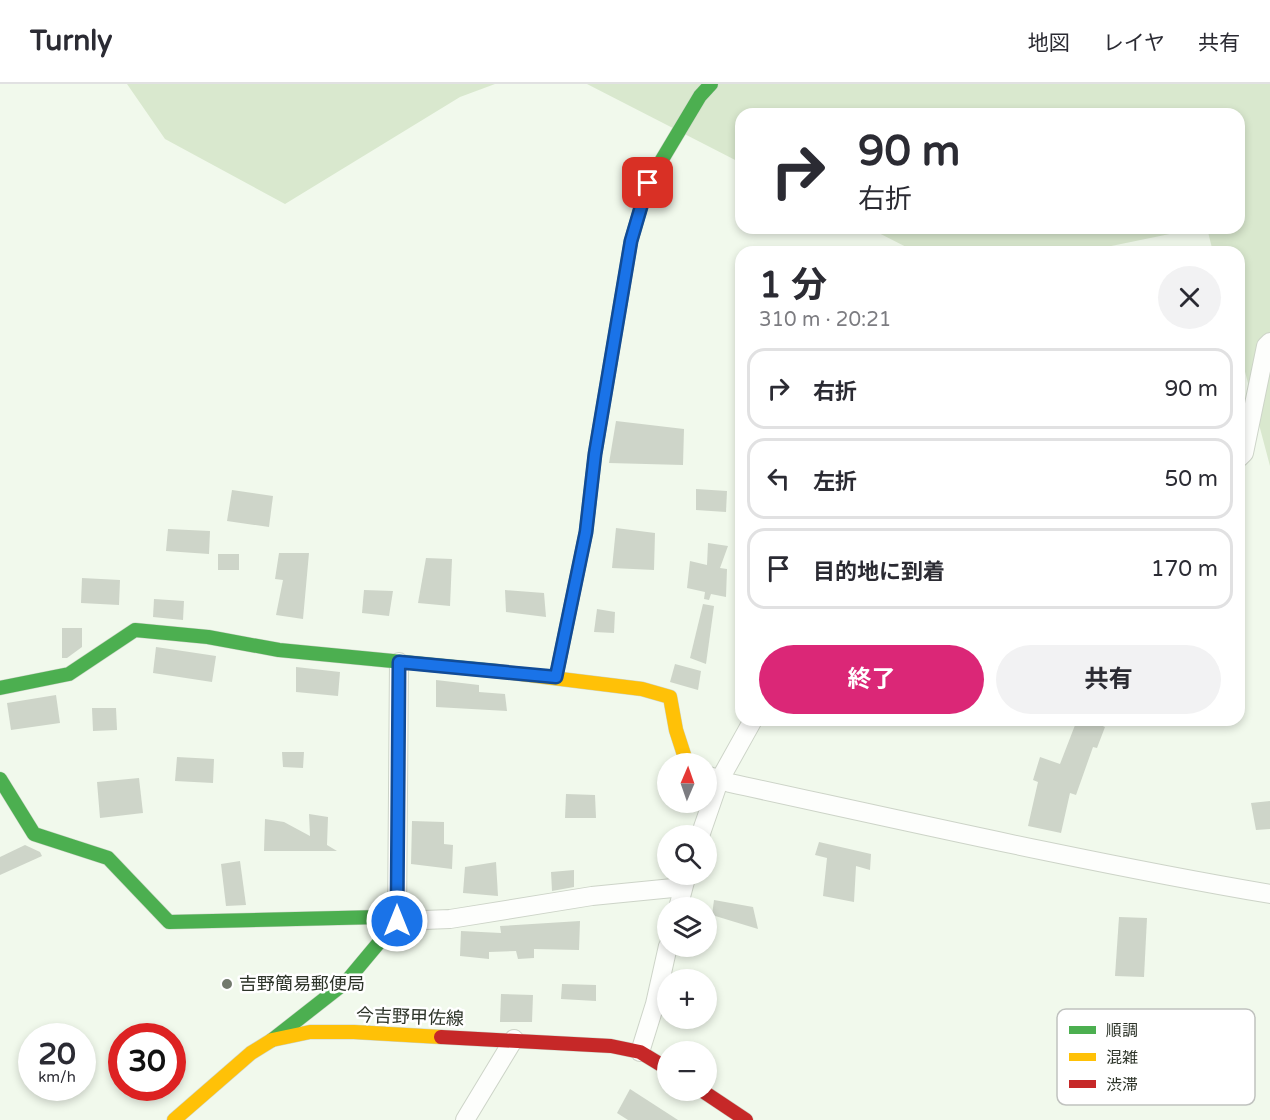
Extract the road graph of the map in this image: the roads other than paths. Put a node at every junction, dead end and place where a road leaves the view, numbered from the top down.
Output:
1 (711, 84) edge
2 (1270, 342) edge
3 (1245, 448) edge
4 (399, 662) junction
5 (556, 677) junction
6 (0, 688) edge
7 (749, 726) edge
8 (683, 753) edge
9 (717, 772) edge
10 (0, 779) edge
11 (717, 779) edge
12 (660, 885) edge
13 (1270, 894) edge
14 (397, 921) junction
15 (666, 957) edge
16 (514, 1039) junction
17 (272, 1040) junction
18 (640, 1052) junction
19 (657, 1062) edge
20 (717, 1101) edge
21 (174, 1120) edge
22 (465, 1120) edge
23 (746, 1120) edge

1 - 5 street
2 - 3 street
4 - 5 street
4 - 6 street
4 - 14 street
5 - 8 street
7 - 9 street
10 - 14 street
11 - 13 street
12 - 14 street
14 - 17 street
15 - 18 street
16 - 17 street, 今吉野甲佐線
16 - 18 street, 今吉野甲佐線
16 - 22 street
17 - 21 street, 今吉野甲佐線
18 - 19 street, 今吉野甲佐線
20 - 23 street

